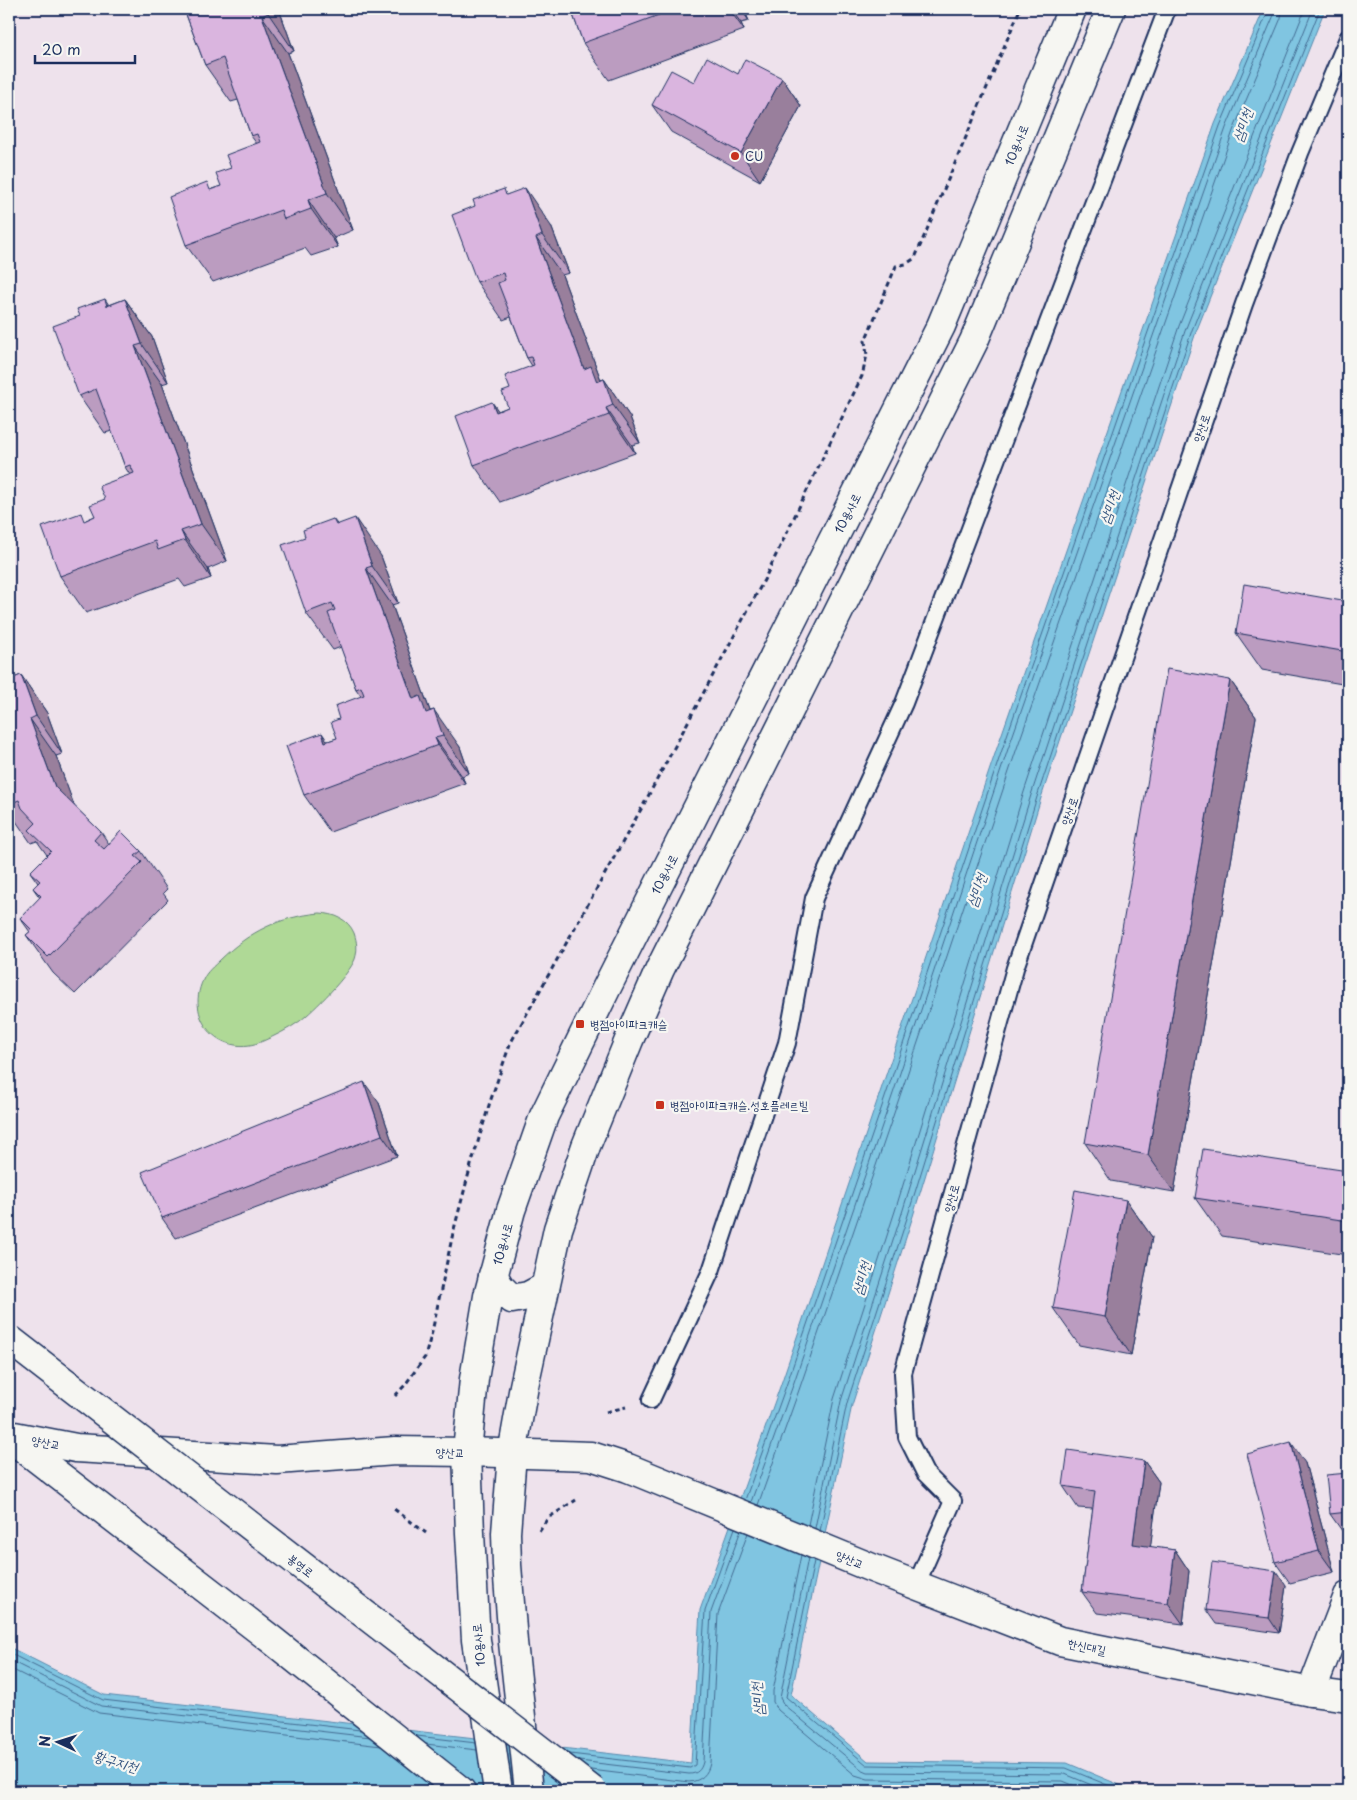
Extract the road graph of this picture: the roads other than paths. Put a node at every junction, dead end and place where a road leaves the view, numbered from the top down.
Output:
1 (1072, 9) edge
2 (1111, 9) edge
3 (1167, 9) edge
4 (1348, 38) edge
5 (493, 1275) junction
6 (545, 1287) junction
7 (9, 1339) edge
8 (651, 1400) dead end
9 (9, 1436) edge
10 (467, 1452) junction
11 (512, 1454) junction
12 (872, 1568) joint
13 (916, 1585) junction
14 (1348, 1596) edge
15 (1311, 1692) junction
16 (1348, 1697) edge
17 (460, 1791) edge
18 (498, 1791) edge
19 (529, 1791) edge
20 (593, 1791) edge

1 - 5 main road, 10용사로
2 - 6 main road
3 - 8 lane
4 - 13 lane, 양산로
5 - 6 main road
5 - 10 main road, 10용사로
6 - 11 main road
7 - 20 main road, 봉영로, bridge
9 - 10 main road, 양산교
9 - 17 main road
10 - 11 main road, 양산교
10 - 18 main road, 10용사로
11 - 12 main road, 양산교
11 - 19 main road
12 - 13 main road, 한신대길
13 - 15 main road, 한신대길
14 - 15 main road
15 - 16 main road, 한신대길

